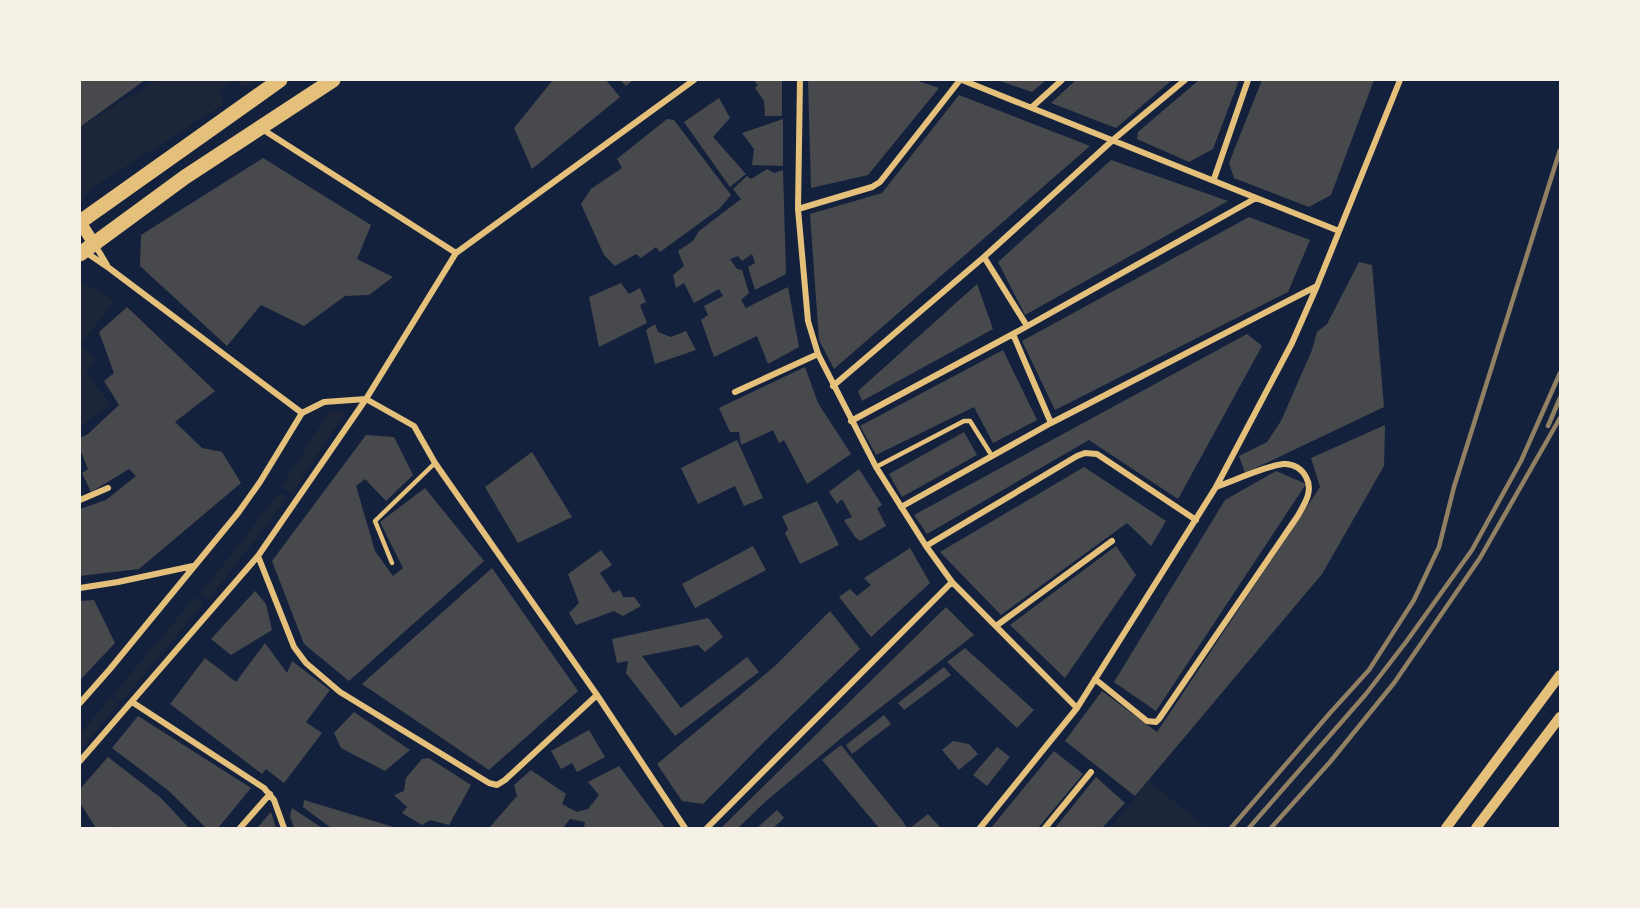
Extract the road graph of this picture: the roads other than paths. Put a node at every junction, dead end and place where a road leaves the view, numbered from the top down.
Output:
1 (280, 80) edge
2 (333, 80) edge
3 (694, 80) edge
4 (800, 80) edge
5 (961, 80) edge
6 (1062, 80) edge
7 (1185, 80) edge
8 (1248, 80) edge
9 (1400, 80) edge
10 (1032, 107) junction
11 (259, 127) junction
12 (1114, 140) junction
13 (1214, 179) junction
14 (1256, 198) junction
15 (798, 209) junction
16 (80, 222) edge
17 (1339, 231) junction
18 (84, 249) edge
19 (456, 253) junction
20 (984, 257) junction
21 (109, 268) junction
22 (1317, 286) junction
23 (1027, 326) junction
24 (1013, 334) junction
25 (818, 354) junction
26 (833, 386) junction
27 (735, 392) dead end
28 (366, 399) junction
29 (302, 413) junction
30 (851, 421) junction
31 (1051, 423) junction
32 (992, 456) junction
33 (435, 463) junction
34 (876, 467) junction
35 (1216, 487) junction
36 (108, 488) dead end
37 (80, 500) edge
38 (901, 507) junction
39 (1196, 520) junction
40 (1112, 541) dead end
41 (926, 546) junction
42 (258, 556) junction
43 (392, 563) dead end
44 (193, 566) junction
45 (952, 582) junction
46 (80, 588) edge
47 (996, 626) junction
48 (1560, 675) edge
49 (1095, 679) junction
50 (597, 695) junction
51 (132, 702) junction
52 (80, 703) edge
53 (1077, 708) junction
54 (1560, 717) edge
55 (1556, 731) edge
56 (80, 761) edge
57 (1091, 772) dead end
58 (270, 794) junction
59 (240, 828) edge
60 (284, 828) edge
61 (685, 828) edge
62 (707, 828) edge
63 (980, 828) edge
64 (1045, 828) edge
65 (1446, 828) edge
66 (1476, 828) edge

1 - 16 main road
2 - 11 main road
3 - 19 street
4 - 15 street
5 - 10 street
5 - 15 street
6 - 10 street
7 - 12 street
8 - 13 street
9 - 17 street
10 - 12 street
11 - 18 main road
11 - 19 street
12 - 13 street
12 - 20 street
13 - 14 street
14 - 17 street
14 - 23 street
15 - 25 street
16 - 18 main road
17 - 22 street
18 - 21 street
18 - 21 street
19 - 28 street
20 - 23 street
20 - 26 street
21 - 29 street
22 - 31 street
22 - 35 street
23 - 24 street
24 - 30 street
24 - 31 street
25 - 26 street
25 - 27 street
26 - 30 street
28 - 29 street
28 - 33 street
28 - 42 street
29 - 44 street
30 - 34 street
31 - 32 street
32 - 34 lane
32 - 38 street
33 - 43 lane
33 - 50 street
34 - 38 street
35 - 39 street
35 - 49 street
36 - 37 street
38 - 41 street
39 - 41 street
39 - 49 street
40 - 47 street
41 - 45 street
42 - 50 street
42 - 51 street
44 - 46 street
44 - 52 street
45 - 47 street
45 - 62 street
47 - 53 street
48 - 65 street
49 - 53 street
50 - 61 street
51 - 56 street
51 - 58 street
53 - 63 street
54 - 55 street
55 - 66 street
57 - 64 street
58 - 59 street
58 - 60 street

